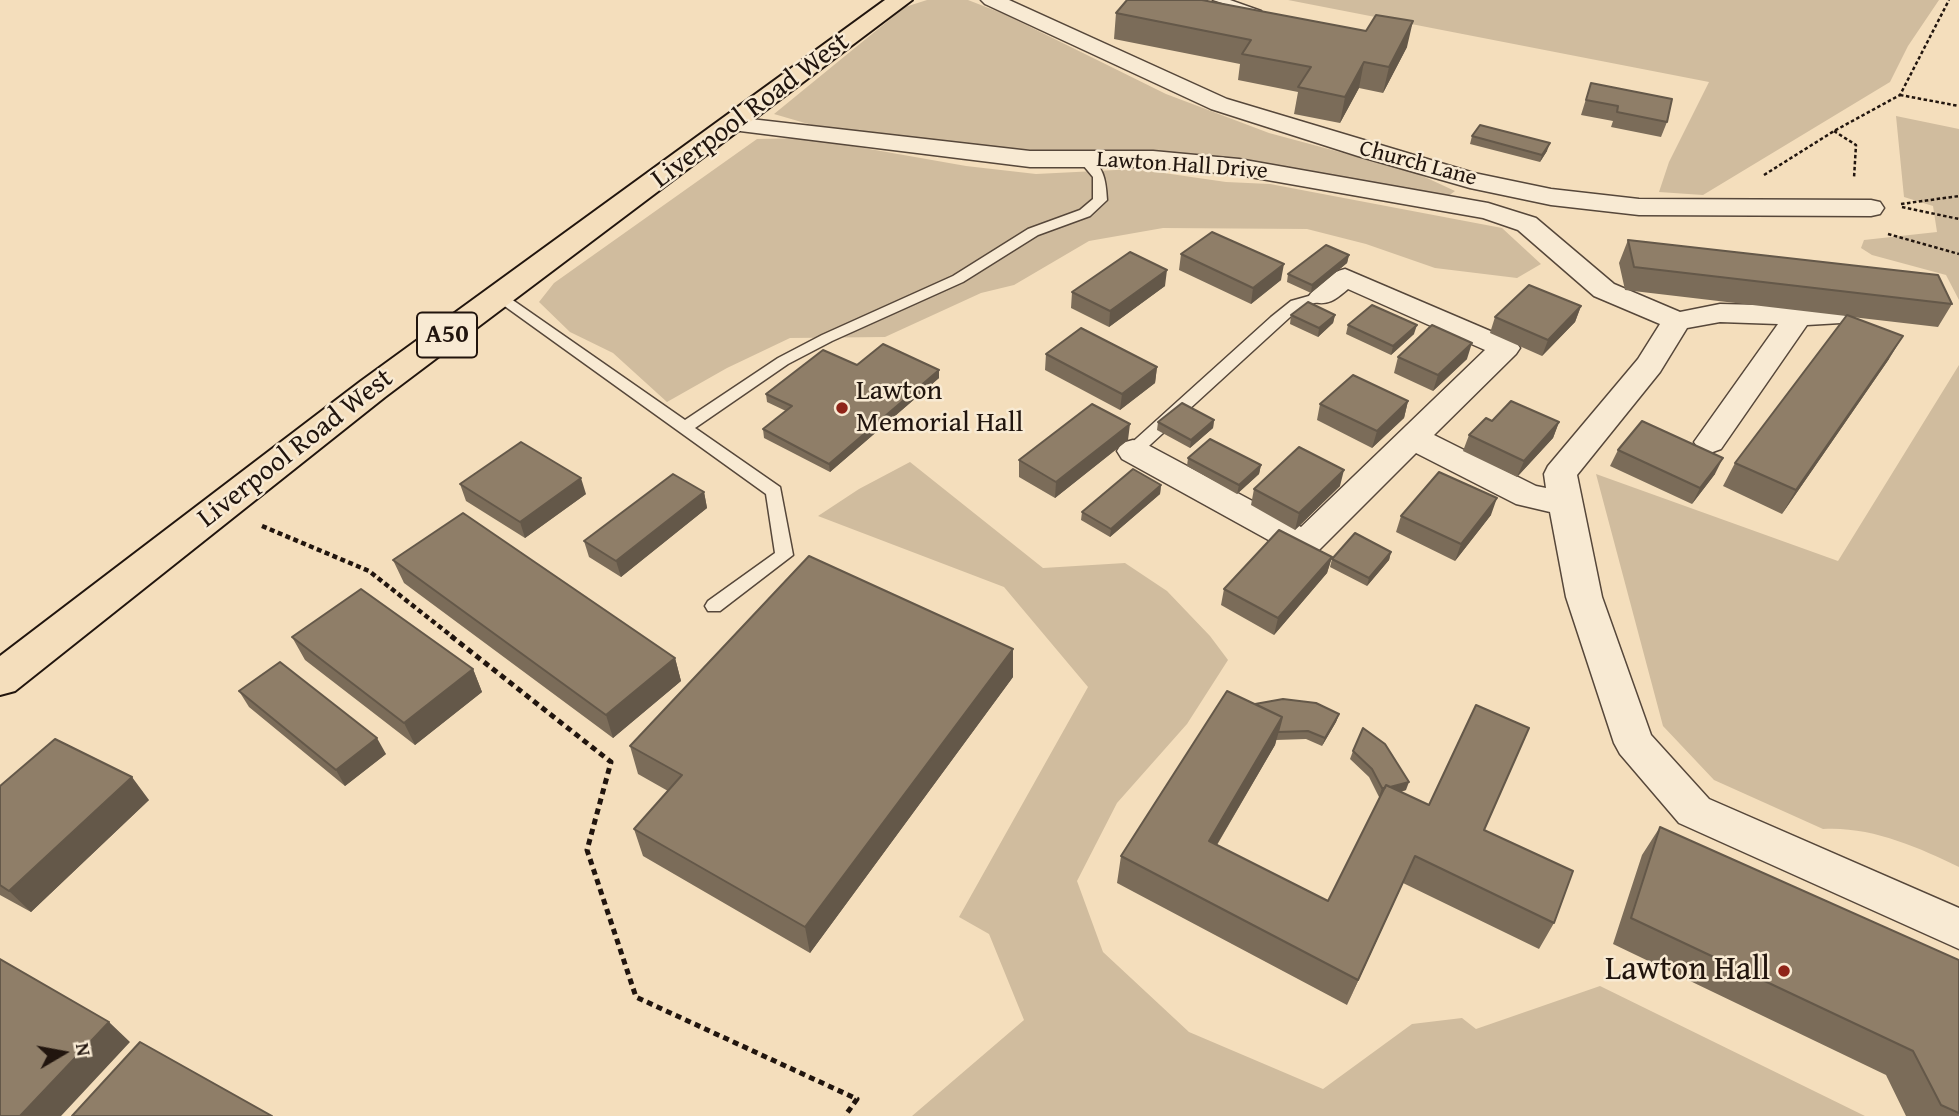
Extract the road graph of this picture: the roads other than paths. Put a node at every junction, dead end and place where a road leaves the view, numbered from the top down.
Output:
1 (900, 0) edge
2 (992, 0) edge
3 (1218, 0) edge
4 (1256, 11) edge
5 (733, 124) junction
6 (1084, 159) junction
7 (1470, 180) junction
8 (1871, 208) road end
9 (1488, 211) junction
10 (1323, 296) joint
11 (499, 297) junction
12 (1800, 315) junction
13 (1831, 317) edge
14 (1677, 321) junction
15 (684, 428) junction
16 (1413, 438) junction
17 (1710, 442) dead end
18 (1133, 451) joint
19 (1566, 503) junction
20 (714, 606) dead end
21 (0, 679) edge
22 (1959, 929) edge

1 - 5 main road, Liverpool Road West / A50
2 - 7 street, Church Lane
3 - 4 lane
5 - 6 street, Lawton Hall Drive
5 - 11 main road, Liverpool Road West / A50
6 - 9 street, Lawton Hall Drive
6 - 15 lane
7 - 8 street, Church Lane
7 - 9 street
9 - 14 street, Lawton Hall Drive
10 - 16 street
10 - 18 lane
11 - 15 lane
11 - 21 main road, Liverpool Road West / A50
12 - 13 street
12 - 14 street
12 - 17 street
14 - 19 street
15 - 20 lane
16 - 18 street
16 - 19 street
19 - 22 street

